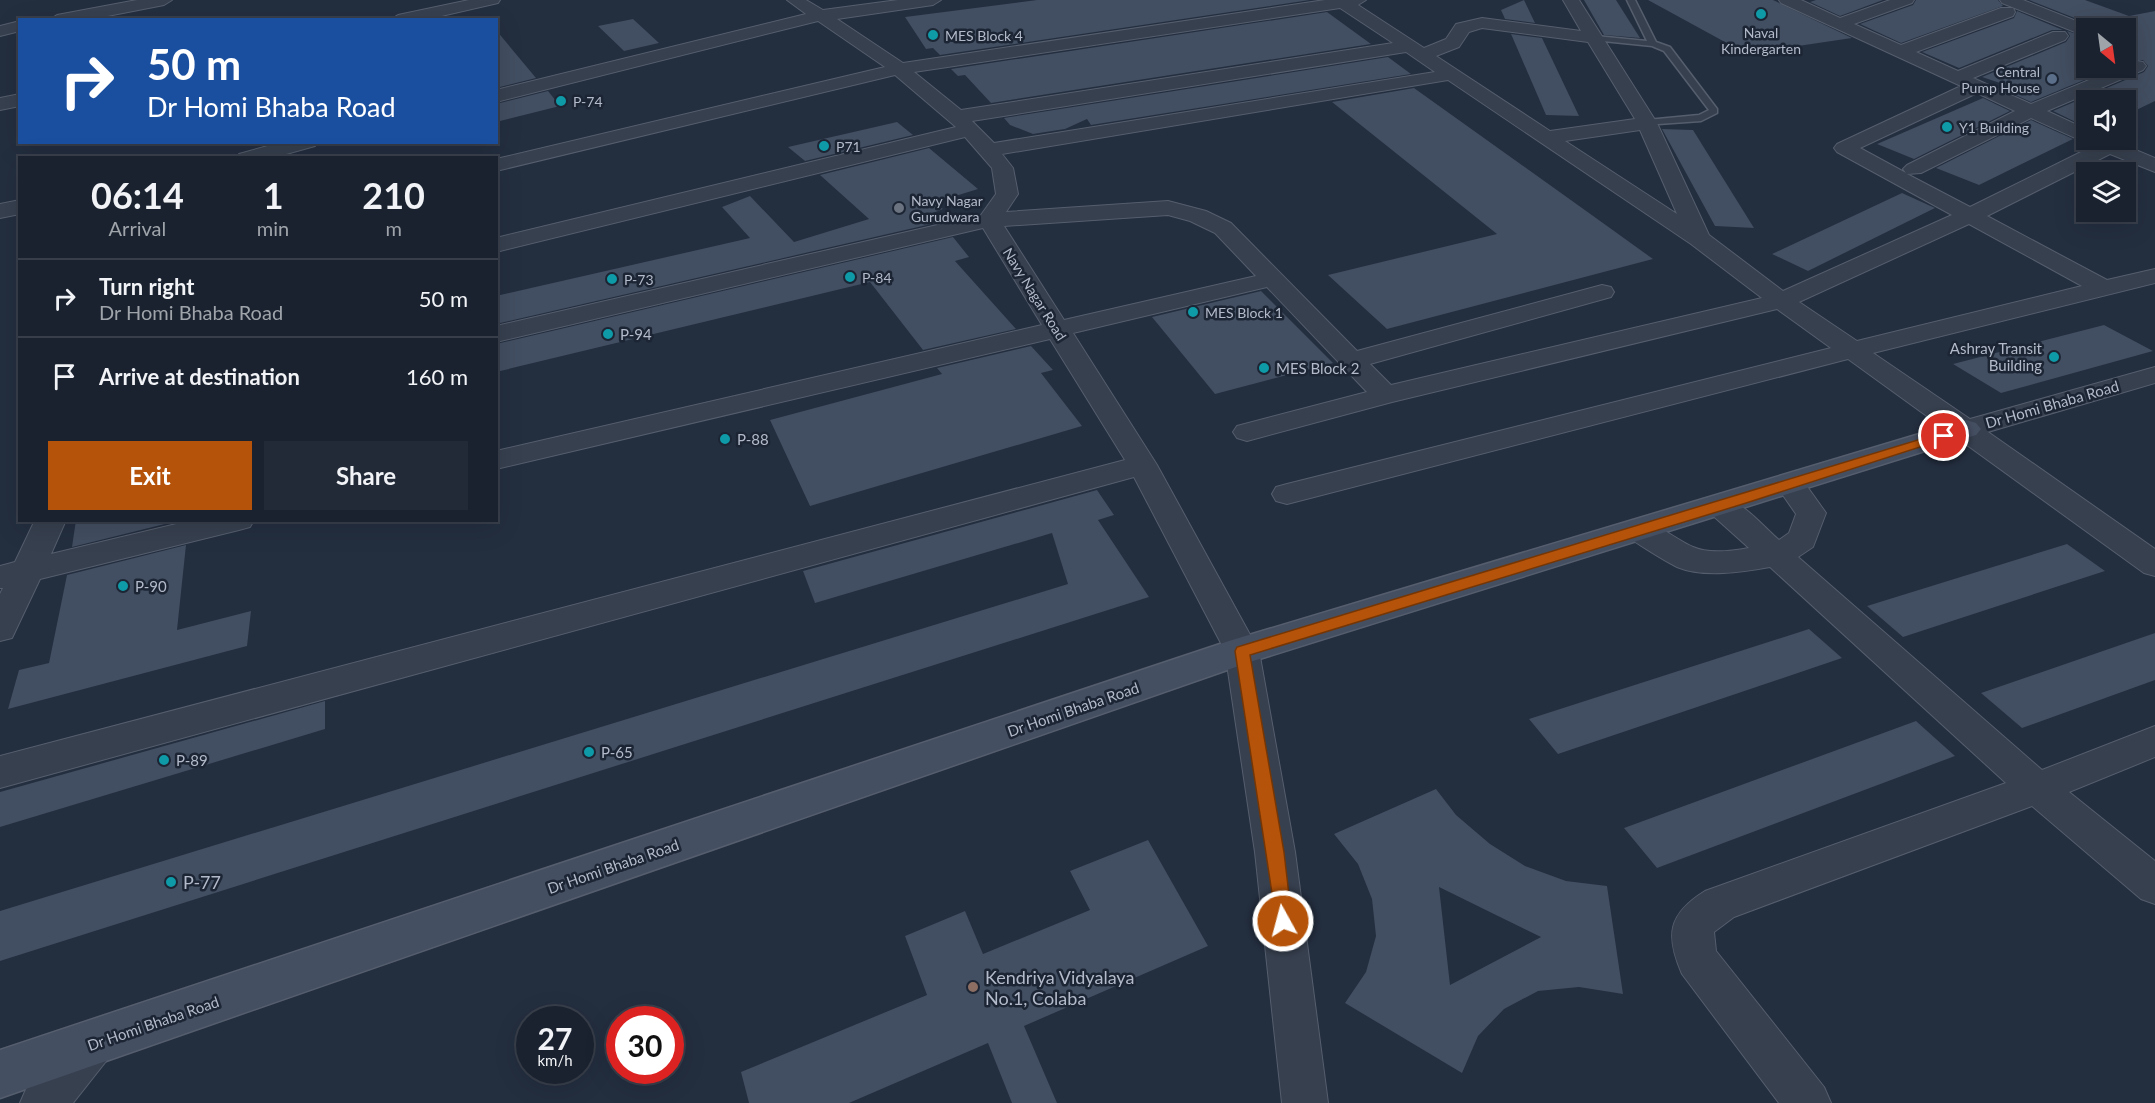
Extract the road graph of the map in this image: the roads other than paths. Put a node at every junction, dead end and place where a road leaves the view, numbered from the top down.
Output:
1 (164, 0) edge
2 (492, 0) edge
3 (795, 0) edge
4 (933, 0) edge
5 (1570, 0) edge
6 (1631, 0) edge
7 (1786, 0) edge
8 (1906, 0) edge
9 (1347, 1) edge
10 (2008, 6) edge
11 (819, 16) junction
12 (68, 18) edge
13 (407, 18) edge
14 (1839, 24) junction
15 (18, 26) edge
16 (2076, 27) edge
17 (0, 31) edge
18 (2059, 36) dead end
19 (1596, 38) junction
20 (1653, 44) junction
21 (1417, 50) junction
22 (1900, 52) junction
23 (2139, 55) dead end
24 (899, 69) junction
25 (1454, 74) junction
26 (1966, 82) junction
27 (498, 96) edge
28 (18, 100) edge
29 (0, 104) edge
30 (2031, 111) junction
31 (963, 123) junction
32 (1647, 123) junction
33 (2076, 131) edge
34 (1549, 137) junction
35 (300, 144) edge
36 (989, 150) junction
37 (2090, 150) edge
38 (2119, 150) edge
39 (254, 156) edge
40 (498, 165) edge
41 (2155, 166) edge
42 (1914, 169) dead end
43 (18, 207) edge
44 (0, 211) edge
45 (1970, 216) junction
46 (989, 220) junction
47 (1699, 239) junction
48 (498, 244) edge
49 (2155, 276) edge
50 (1272, 279) junction
51 (2105, 289) junction
52 (1602, 292) dead end
53 (1781, 301) junction
54 (1057, 328) junction
55 (498, 334) edge
56 (1852, 350) junction
57 (1351, 361) junction
58 (2155, 375) edge
59 (1385, 395) junction
60 (1966, 429) junction
61 (1247, 432) dead end
62 (498, 460) edge
63 (1142, 465) junction
64 (1791, 485) junction
65 (1287, 494) dead end
66 (1721, 506) junction
67 (50, 522) edge
68 (231, 522) edge
69 (1640, 531) junction
70 (1779, 555) junction
71 (2155, 564) edge
72 (15, 573) edge
73 (0, 629) edge
74 (1242, 651) junction
75 (2155, 741) edge
76 (0, 772) edge
77 (2037, 788) junction
78 (2155, 886) edge
79 (91, 1044) junction
80 (0, 1074) edge
81 (43, 1103) edge
82 (1305, 1103) edge
83 (1808, 1103) edge

1 - 12 street
2 - 13 street
3 - 11 street
4 - 11 street
5 - 19 street
6 - 20 lane
7 - 14 street
8 - 14 street
9 - 21 street
9 - 24 street
10 - 16 street
10 - 22 street
11 - 24 street
11 - 27 street
14 - 22 street
15 - 17 street
18 - 26 street
19 - 20 lane
19 - 21 street
19 - 32 street
20 - 32 lane
21 - 25 street
21 - 31 street
22 - 26 street
23 - 30 street
24 - 31 street
24 - 40 street
25 - 34 street
25 - 36 street
26 - 30 street
26 - 45 street
28 - 29 street
30 - 33 street
30 - 42 street
31 - 36 street
31 - 48 street
32 - 34 street
32 - 47 street
34 - 47 street
35 - 39 street
36 - 46 street
37 - 45 street
38 - 41 street
43 - 44 street
45 - 51 street
45 - 53 street
46 - 50 street
46 - 54 street, Navy Nagar Road
46 - 55 street
47 - 53 street
49 - 51 street
50 - 54 street
50 - 57 street
51 - 56 street
52 - 57 street
53 - 56 street
53 - 59 street
54 - 62 street
54 - 63 street, Navy Nagar Road
56 - 60 street
56 - 65 street
57 - 59 street
58 - 60 street, Dr Homi Bhaba Road
59 - 61 street
60 - 64 street, Dr Homi Bhaba Road
60 - 71 street
63 - 74 street, Navy Nagar Road
63 - 76 street
64 - 66 street, Dr Homi Bhaba Road
64 - 70 street
66 - 69 street, Dr Homi Bhaba Road
66 - 70 street
67 - 72 street
68 - 72 street
69 - 70 street
69 - 74 street, Dr Homi Bhaba Road
70 - 77 street
72 - 73 street
74 - 79 street, Dr Homi Bhaba Road
74 - 82 street, Navy Nagar Road
75 - 77 street
77 - 78 street
77 - 83 street
79 - 80 street, Dr Homi Bhaba Road
79 - 81 street

